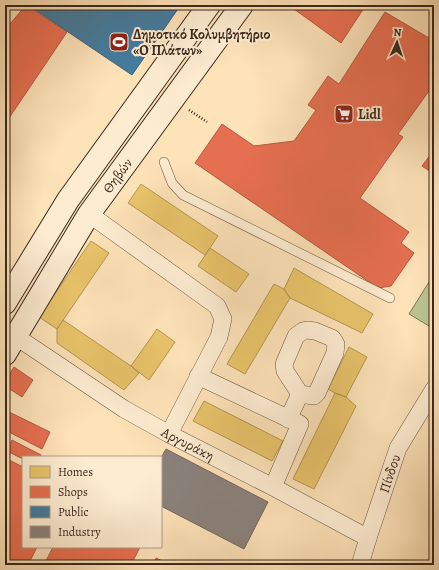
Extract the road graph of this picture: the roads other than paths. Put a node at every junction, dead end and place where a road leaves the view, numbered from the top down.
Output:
1 (209, 5) edge
2 (242, 5) edge
3 (164, 162) dead end
4 (89, 214) junction
5 (390, 298) dead end
6 (5, 303) edge
7 (16, 336) junction
8 (5, 354) edge
9 (198, 376) junction
10 (434, 389) edge
11 (300, 394) dead end
12 (288, 419) junction
13 (169, 434) junction
14 (273, 486) junction
15 (368, 538) junction
16 (361, 564) edge

1 - 6 main road, Θηβών
2 - 4 main road, Θηβών
3 - 5 lane
4 - 7 main road, Θηβών
4 - 9 street
7 - 8 main road, Θηβών
7 - 13 street, Αργυράκη
9 - 12 street
9 - 13 street
10 - 15 street, Πίνδου
11 - 12 street
12 - 14 street
13 - 14 street, Αργυράκη
14 - 15 street, Αργυράκη
15 - 16 street, Πίνδου

